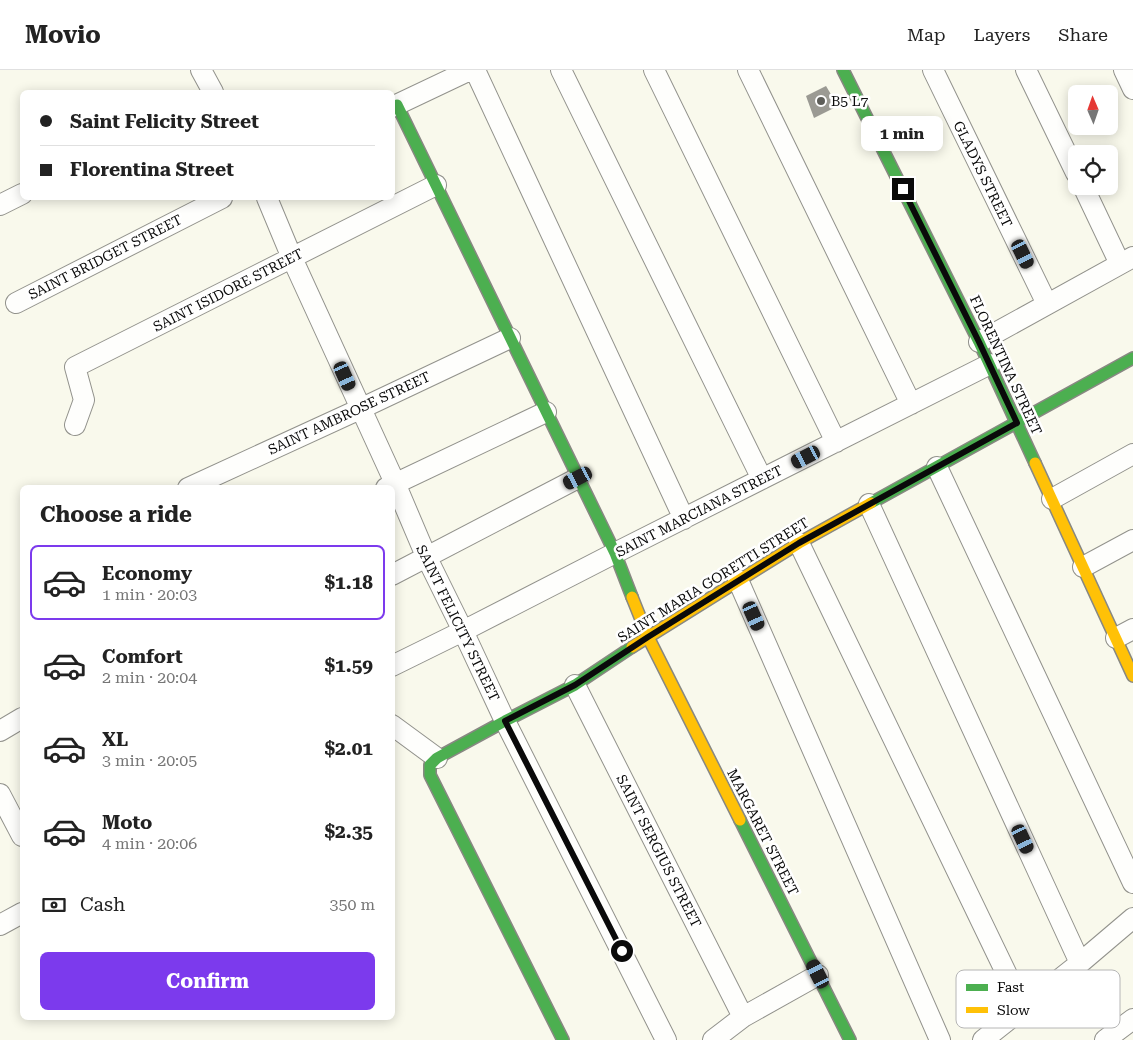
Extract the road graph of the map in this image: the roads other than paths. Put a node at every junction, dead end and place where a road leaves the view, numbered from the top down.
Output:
1 (201, 70) edge
2 (470, 70) edge
3 (474, 70) edge
4 (561, 70) edge
5 (654, 70) edge
6 (748, 70) edge
7 (843, 70) edge
8 (932, 70) edge
9 (1026, 70) edge
10 (1124, 70) edge
11 (1133, 89) edge
12 (212, 90) edge
13 (395, 106) edge
14 (1068, 157) edge
15 (436, 184) junction
16 (20, 195) edge
17 (1088, 195) edge
18 (218, 200) edge
19 (268, 200) edge
20 (0, 205) edge
21 (292, 258) junction
22 (1127, 261) edge
23 (16, 303) dead end
24 (1047, 304) junction
25 (510, 338) junction
26 (979, 342) junction
27 (1133, 358) edge
28 (990, 364) junction
29 (911, 404) junction
30 (360, 409) junction
31 (546, 412) junction
32 (1017, 423) junction
33 (75, 425) dead end
34 (836, 442) junction
35 (1133, 454) edge
36 (937, 467) junction
37 (578, 478) junction
38 (762, 479) junction
39 (195, 485) edge
40 (390, 485) edge
41 (395, 495) edge
42 (1052, 499) junction
43 (869, 504) junction
44 (684, 519) junction
45 (1133, 540) edge
46 (799, 543) junction
47 (615, 553) junction
48 (426, 556) junction
49 (1083, 567) junction
50 (395, 573) edge
51 (738, 580) junction
52 (463, 631) junction
53 (1124, 634) edge
54 (648, 637) junction
55 (395, 665) edge
56 (1133, 676) edge
57 (575, 685) junction
58 (20, 719) edge
59 (505, 721) junction
60 (395, 727) edge
61 (0, 731) edge
62 (437, 758) junction
63 (0, 794) edge
64 (16, 809) edge
65 (20, 827) edge
66 (1133, 883) edge
67 (20, 914) edge
68 (1133, 918) edge
69 (0, 925) edge
70 (1080, 963) junction
71 (1005, 970) edge
72 (1071, 970) edge
73 (818, 974) junction
74 (743, 1017) junction
75 (1133, 1019) edge
76 (998, 1028) edge
77 (846, 1039) edge
78 (563, 1040) edge
79 (666, 1040) edge
80 (713, 1040) edge
81 (940, 1040) edge
82 (983, 1040) edge
83 (1106, 1040) edge

1 - 12 street
2 - 13 street
3 - 44 street
4 - 38 street
5 - 34 street
6 - 29 street
7 - 26 street, FLORENTINA STREET
8 - 24 street, GLADYS STREET
9 - 14 street
10 - 11 street
13 - 15 street, MARGARET STREET
15 - 21 street, SAINT ISIDORE STREET
15 - 25 street, MARGARET STREET
16 - 20 street
17 - 22 street
18 - 23 street, SAINT BRIDGET STREET
19 - 21 street, SAINT FELICITY STREET
21 - 30 street, SAINT FELICITY STREET
21 - 33 street, SAINT ISIDORE STREET
22 - 24 street
24 - 26 street
25 - 30 street, SAINT AMBROSE STREET
25 - 31 street, MARGARET STREET
26 - 28 street, FLORENTINA STREET
27 - 32 street, SAINT MARIA GORETTI STREET
28 - 29 street, SAINT MARCIANA STREET
28 - 32 street, FLORENTINA STREET
29 - 34 street, SAINT MARCIANA STREET
30 - 39 street, SAINT AMBROSE STREET
30 - 40 street, SAINT FELICITY STREET
31 - 37 street, MARGARET STREET
31 - 40 street
32 - 36 street, SAINT MARIA GORETTI STREET
32 - 42 street, FLORENTINA STREET
34 - 38 street, SAINT MARCIANA STREET
35 - 42 street
36 - 43 street, SAINT MARIA GORETTI STREET
36 - 66 street
37 - 47 street, MARGARET STREET
37 - 48 street
38 - 44 street, SAINT MARCIANA STREET
41 - 48 street, SAINT FELICITY STREET
42 - 49 street, FLORENTINA STREET
43 - 46 street, SAINT MARIA GORETTI STREET
43 - 70 street
44 - 47 street, SAINT MARCIANA STREET
45 - 49 street
46 - 51 street, SAINT MARIA GORETTI STREET
46 - 71 street
47 - 52 street, SAINT MARCIANA STREET
47 - 54 street, MARGARET STREET
48 - 50 street
48 - 52 street, SAINT FELICITY STREET
49 - 53 street, FLORENTINA STREET
51 - 54 street, SAINT MARIA GORETTI STREET
51 - 81 street
52 - 55 street, SAINT MARCIANA STREET
52 - 59 street, SAINT FELICITY STREET
53 - 56 street, FLORENTINA STREET
54 - 57 street, SAINT MARIA GORETTI STREET
54 - 73 street, MARGARET STREET
57 - 59 street, SAINT MARIA GORETTI STREET
57 - 74 street, SAINT SERGIUS STREET
58 - 61 street
59 - 62 street, SAINT MARIA GORETTI STREET
59 - 79 street, SAINT FELICITY STREET
60 - 62 street
62 - 78 street
63 - 64 street
64 - 65 street
67 - 69 street
68 - 70 street
70 - 72 street
73 - 74 street
73 - 77 street, MARGARET STREET
74 - 80 street
75 - 83 street
76 - 82 street

